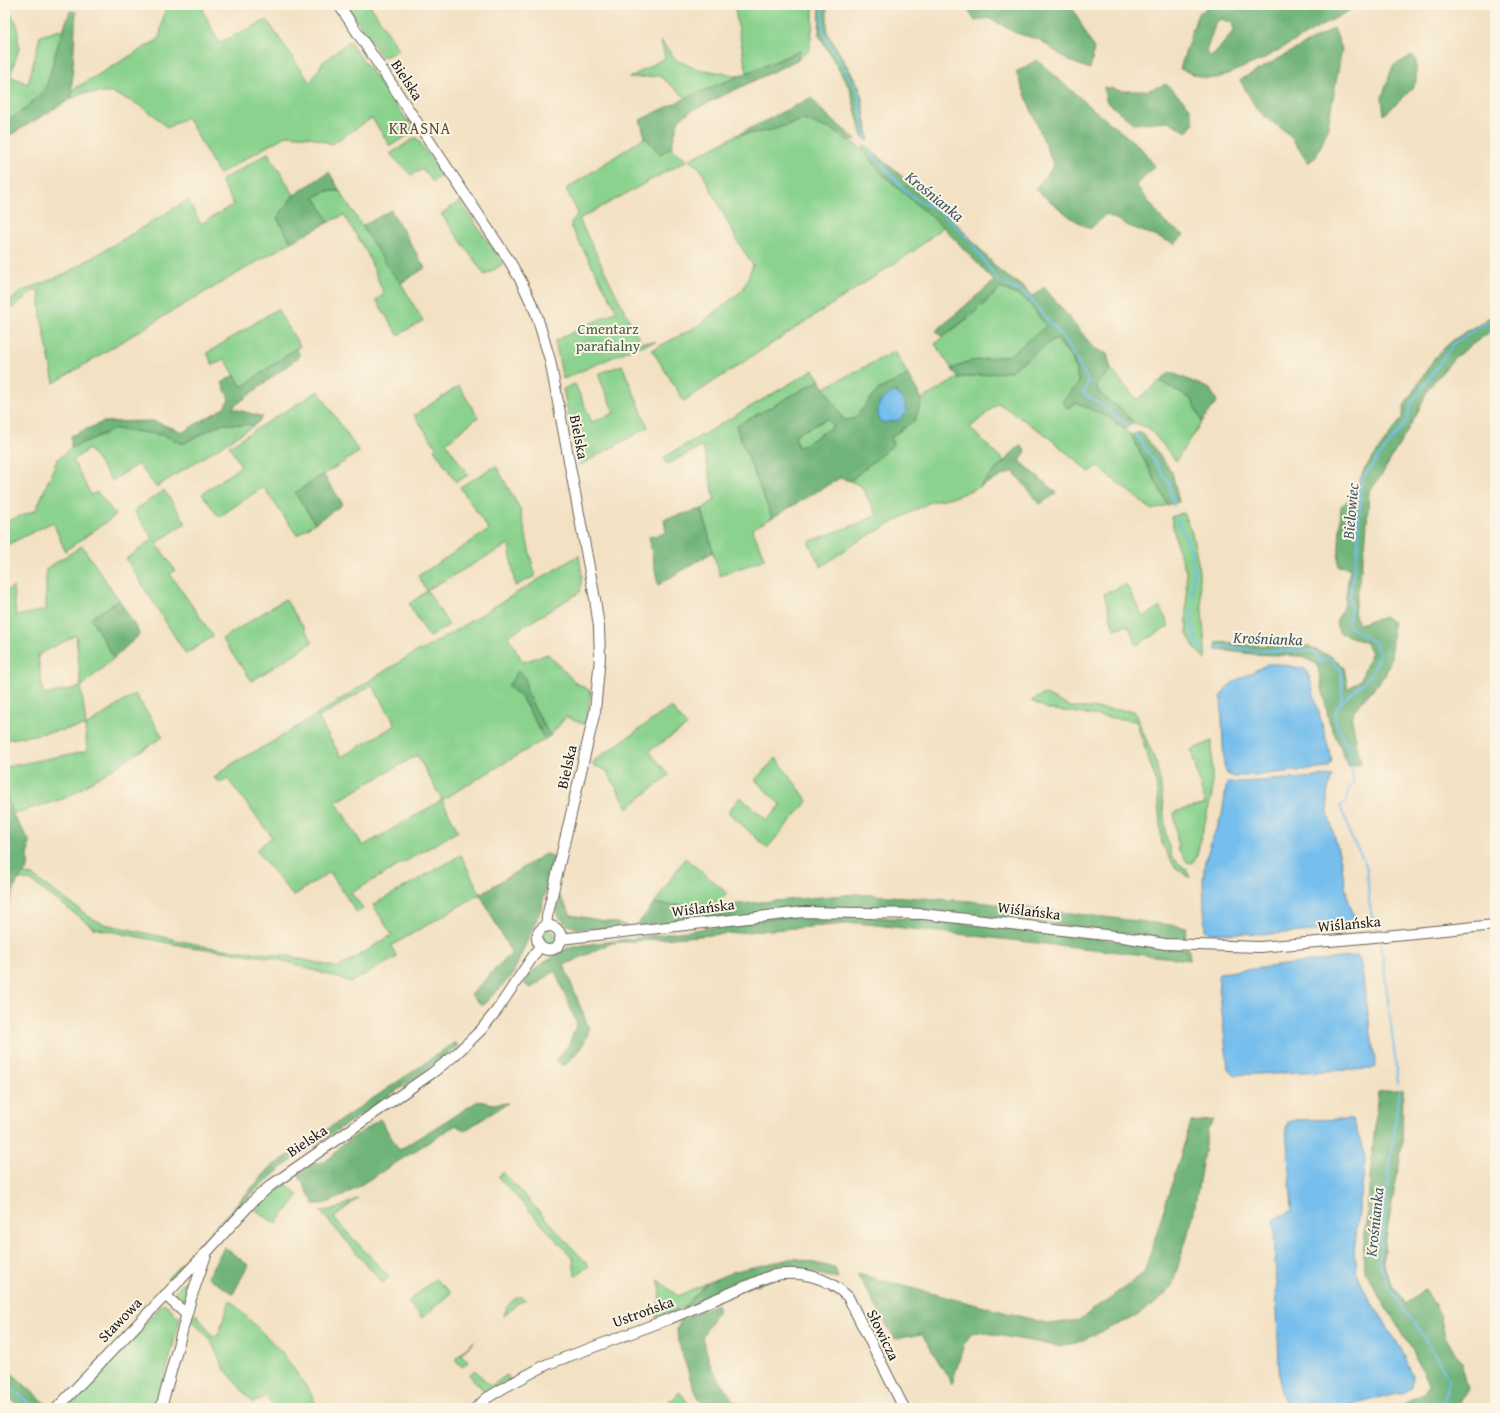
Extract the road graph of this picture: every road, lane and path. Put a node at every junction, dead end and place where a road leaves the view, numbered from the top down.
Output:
1 (339, 5) edge
2 (1495, 925) edge
3 (546, 927) junction
4 (560, 939) junction
5 (540, 946) junction
6 (206, 1253) junction
7 (828, 1282) joint
8 (165, 1295) junction
9 (186, 1314) junction
10 (57, 1408) edge
11 (161, 1408) edge
12 (476, 1408) edge
13 (904, 1408) edge

1 - 3 street, Bielska
2 - 4 street, Wiślańska
3 - 4 street
3 - 5 street
4 - 5 street
5 - 6 street, Bielska
6 - 8 street, Stawowa
6 - 9 street, Bielska
7 - 12 street, Ustrońska
7 - 13 street, Słowicza
8 - 9 street
8 - 10 street, Stawowa
9 - 11 street, Bielska

